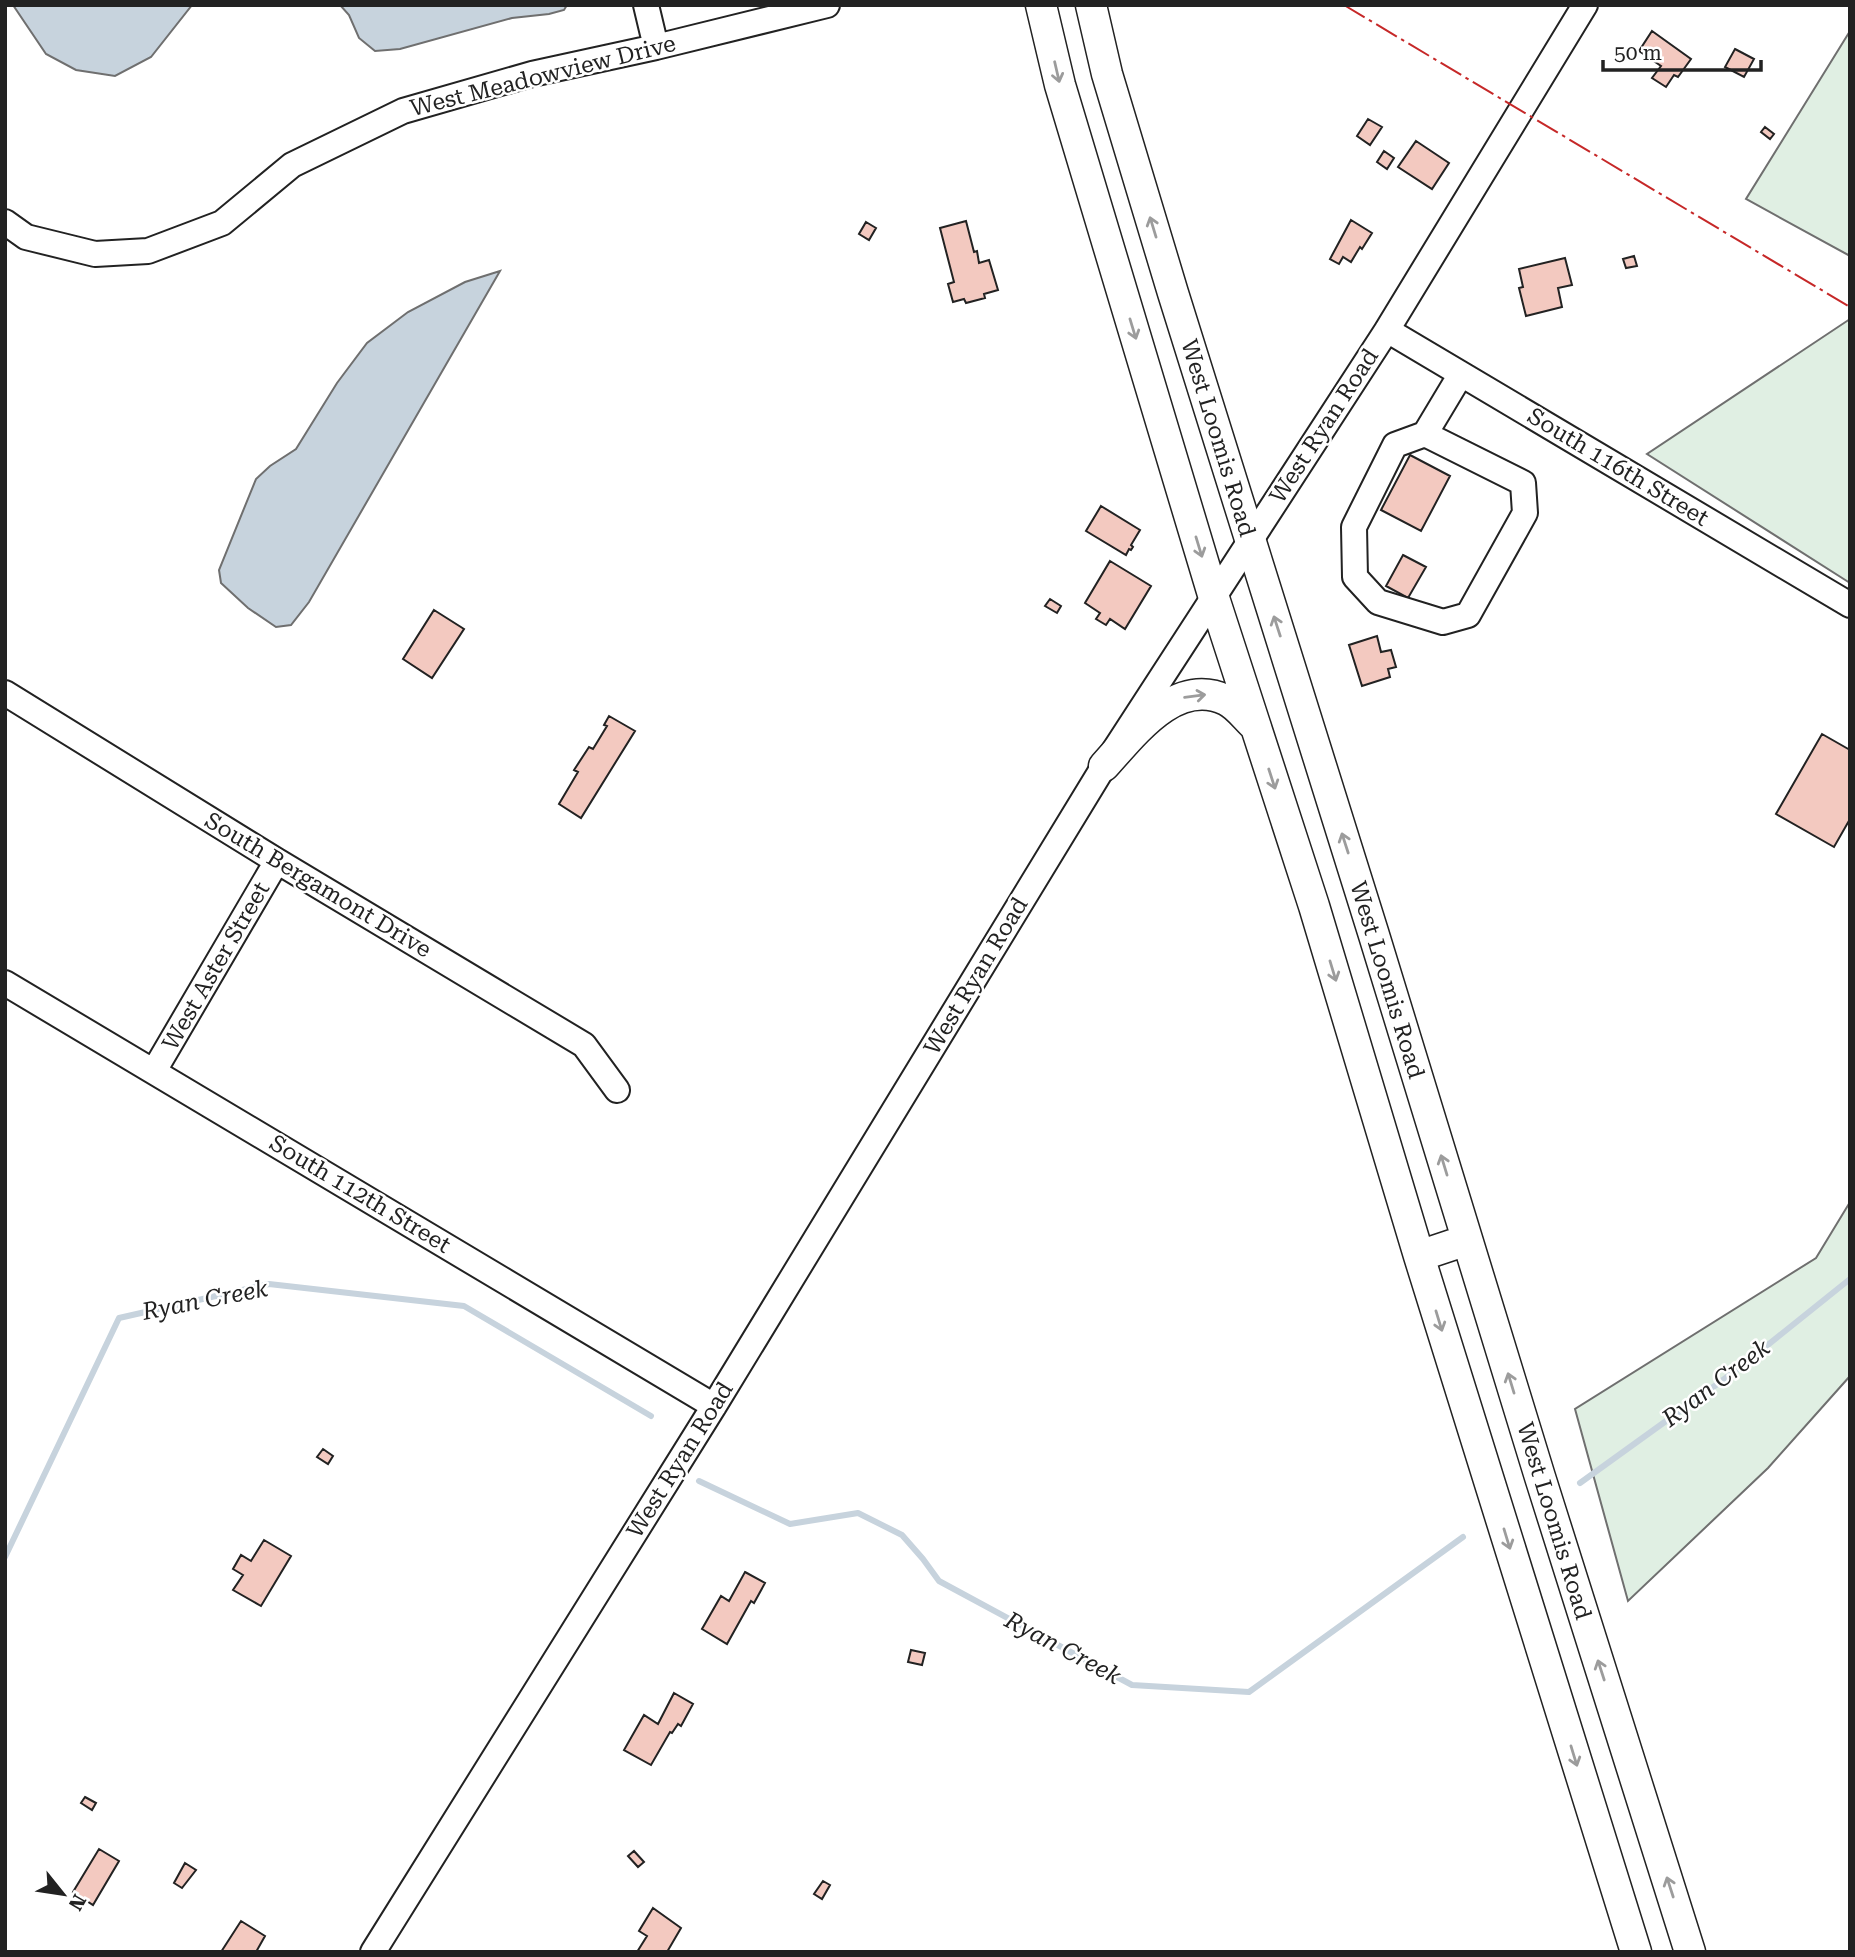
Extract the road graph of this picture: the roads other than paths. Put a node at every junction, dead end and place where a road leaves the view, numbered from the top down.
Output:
1 (646, 5) edge
2 (827, 5) edge
3 (1041, 5) edge
4 (1091, 5) edge
5 (1586, 5) edge
6 (656, 47) junction
7 (1119, 116) junction
8 (1074, 132) junction
9 (5, 222) edge
10 (1387, 330) junction
11 (1461, 374) junction
12 (1425, 433) junction
13 (1250, 541) junction
14 (1214, 598) junction
15 (1850, 605) edge
16 (5, 693) edge
17 (1255, 726) junction
18 (1104, 765) junction
19 (277, 861) junction
20 (5, 983) edge
21 (154, 1071) junction
22 (617, 1090) dead end
23 (1466, 1240) junction
24 (1419, 1256) junction
25 (714, 1406) junction
26 (373, 1952) edge
27 (1636, 1952) edge
28 (1690, 1952) edge

1 - 6 street
2 - 6 street, West Meadowview Drive
3 -> 8 main road
4 - 7 main road, West Loomis Road
5 - 10 street, West Ryan Road
6 - 9 street, West Meadowview Drive
7 - 8 main road
13 -> 7 main road, West Loomis Road
8 -> 14 main road
10 - 11 street, South 116th Street
10 - 13 street, West Ryan Road
11 - 12 street
11 - 15 street, South 116th Street
12 - 12 street
13 - 14 street, West Ryan Road
23 -> 13 main road, West Loomis Road
14 - 17 main road
14 - 18 street, West Ryan Road
16 - 19 street, South Bergamont Drive
18 -> 17 main road
17 -> 24 main road
18 - 25 street, West Ryan Road
19 - 21 street, West Aster Street
19 - 22 street, South Bergamont Drive
20 - 21 street, South 112th Street
21 - 25 street, South 112th Street
23 - 24 main road
28 -> 23 main road, West Loomis Road
24 -> 27 main road
25 - 26 street, West Ryan Road

